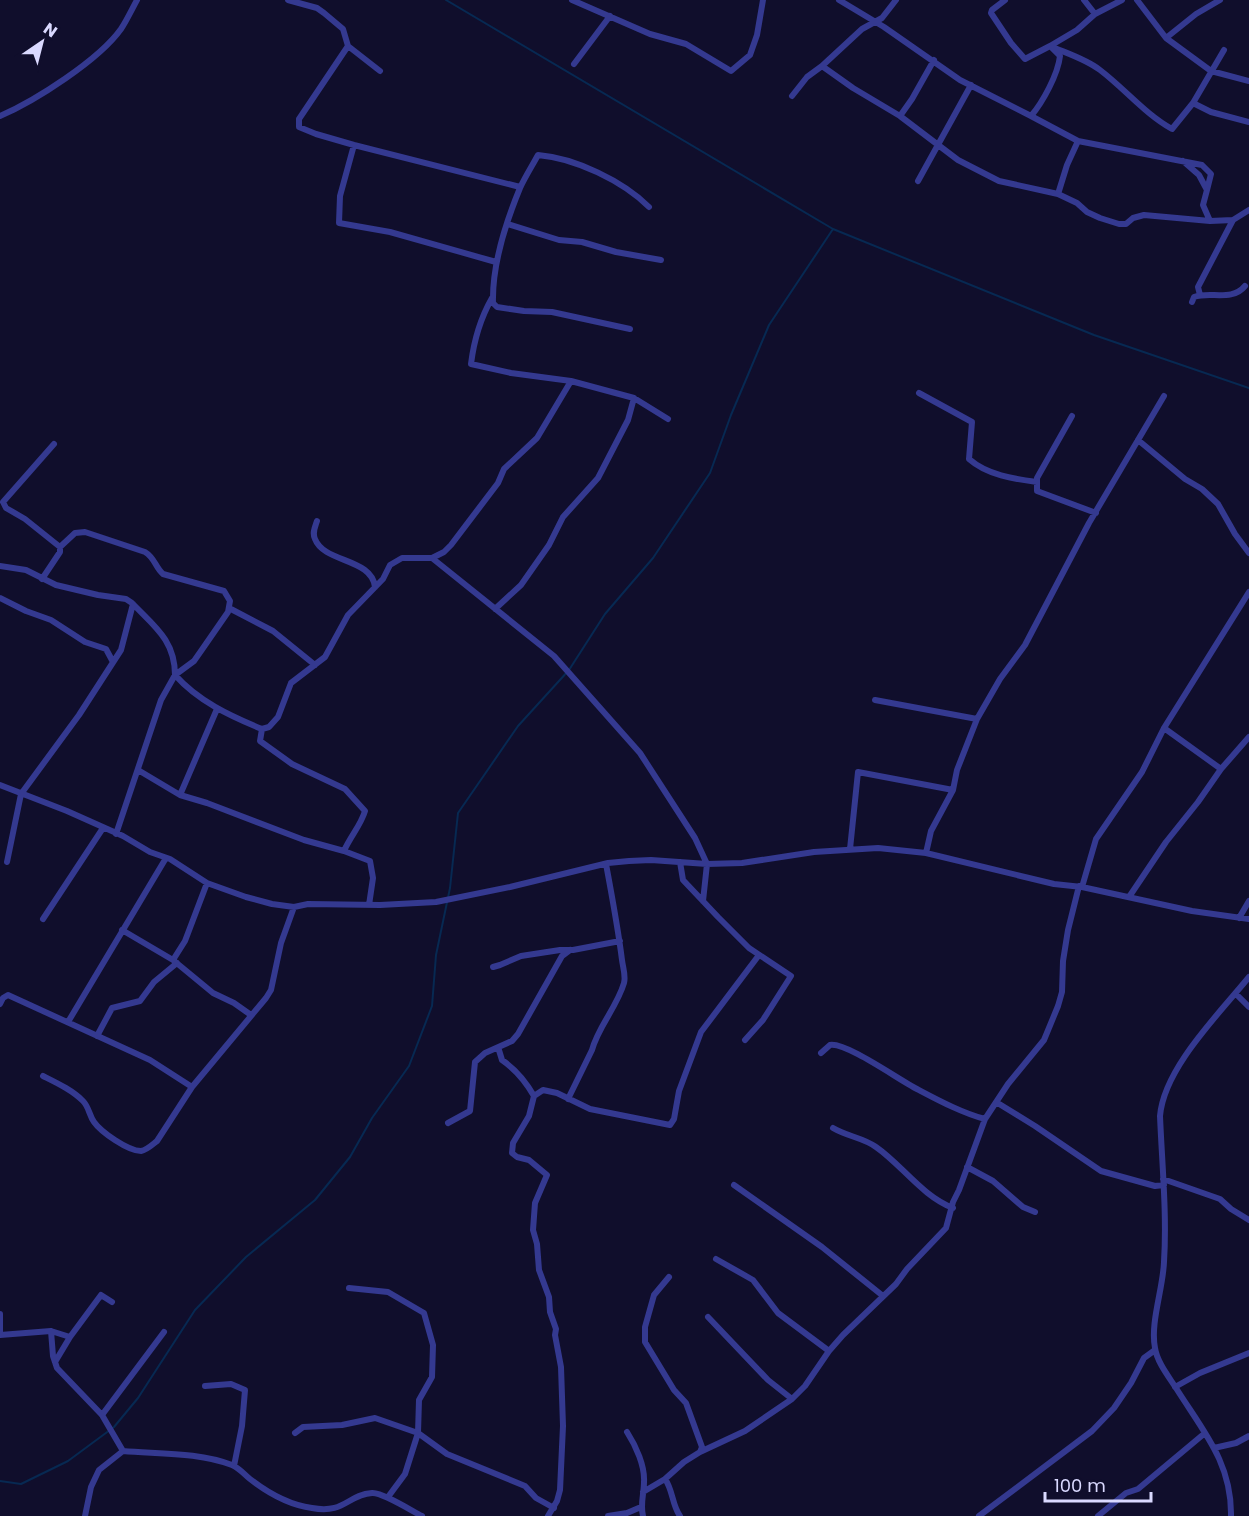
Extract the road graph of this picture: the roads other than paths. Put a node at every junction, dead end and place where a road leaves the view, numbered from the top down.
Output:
1 (137, 0) edge
2 (288, 0) edge
3 (573, 0) edge
4 (763, 0) edge
5 (839, 0) edge
6 (896, 0) edge
7 (1005, 0) edge
8 (1084, 0) edge
9 (1122, 0) edge
10 (1137, 0) edge
11 (1220, 0) edge
12 (1095, 14) junction
13 (610, 16) junction
14 (875, 21) junction
15 (1166, 38) junction
16 (348, 46) junction
17 (1050, 46) junction
18 (1224, 50) dead end
19 (934, 60) junction
20 (574, 64) dead end
21 (822, 66) junction
22 (380, 71) dead end
23 (1211, 71) junction
24 (1249, 81) edge
25 (971, 85) junction
26 (792, 96) dead end
27 (1192, 103) junction
28 (0, 116) edge
29 (900, 116) junction
30 (1031, 116) junction
31 (1249, 122) edge
32 (1078, 141) junction
33 (354, 145) junction
34 (939, 145) junction
35 (1183, 161) junction
36 (918, 181) dead end
37 (520, 187) junction
38 (1207, 190) junction
39 (1058, 194) junction
40 (649, 207) dead end
41 (1249, 210) edge
42 (1233, 220) junction
43 (1210, 221) junction
44 (508, 224) junction
45 (661, 260) dead end
46 (496, 262) junction
47 (1245, 286) dead end
48 (1200, 295) junction
49 (493, 298) junction
50 (1192, 302) dead end
51 (630, 329) dead end
52 (571, 381) junction
53 (919, 393) dead end
54 (1164, 396) dead end
55 (634, 398) junction
56 (1072, 416) dead end
57 (668, 419) dead end
58 (1138, 440) junction
59 (54, 444) dead end
60 (1037, 482) junction
61 (2, 505) edge
62 (1096, 513) junction
63 (317, 521) dead end
64 (60, 547) junction
65 (1249, 553) edge
66 (432, 558) junction
67 (0, 566) edge
68 (42, 579) junction
69 (375, 586) junction
70 (1249, 592) edge
71 (0, 598) edge
72 (134, 604) junction
73 (229, 608) junction
74 (495, 609) junction
75 (113, 662) junction
76 (315, 665) junction
77 (175, 675) junction
78 (875, 700) dead end
79 (217, 709) junction
80 (977, 719) junction
81 (1164, 728) junction
82 (262, 729) junction
83 (1249, 737) edge
84 (1221, 770) junction
85 (138, 771) junction
86 (0, 784) edge
87 (953, 790) junction
88 (21, 794) junction
89 (180, 795) junction
90 (103, 828) junction
91 (116, 834) junction
92 (850, 849) junction
93 (344, 851) junction
94 (926, 853) junction
95 (166, 858) junction
96 (7, 862) dead end
97 (680, 862) junction
98 (606, 864) junction
99 (707, 864) junction
100 (207, 883) junction
101 (1081, 886) junction
102 (1129, 897) junction
103 (703, 901) junction
104 (1249, 901) edge
105 (369, 905) junction
106 (294, 907) junction
107 (1239, 918) junction
108 (1249, 919) edge
109 (43, 920) dead end
110 (122, 930) junction
111 (620, 940) junction
112 (570, 950) junction
113 (759, 955) junction
114 (175, 962) junction
115 (493, 967) dead end
116 (1249, 977) edge
117 (1236, 994) junction
118 (0, 1004) edge
119 (1249, 1007) edge
120 (251, 1016) junction
121 (68, 1022) junction
122 (97, 1035) junction
123 (745, 1040) dead end
124 (498, 1047) junction
125 (821, 1053) dead end
126 (43, 1076) dead end
127 (192, 1088) junction
128 (534, 1096) junction
129 (568, 1099) junction
130 (996, 1102) junction
131 (985, 1119) junction
132 (448, 1123) dead end
133 (833, 1128) dead end
134 (967, 1167) junction
135 (1164, 1182) junction
136 (734, 1185) dead end
137 (952, 1208) junction
138 (1035, 1212) dead end
139 (1249, 1220) edge
140 (716, 1259) dead end
141 (669, 1276) dead end
142 (349, 1288) dead end
143 (883, 1296) junction
144 (112, 1302) dead end
145 (0, 1314) edge
146 (708, 1317) dead end
147 (51, 1330) junction
148 (164, 1332) dead end
149 (70, 1337) junction
150 (1155, 1350) junction
151 (829, 1351) junction
152 (1249, 1353) edge
153 (55, 1362) junction
154 (205, 1386) dead end
155 (1175, 1387) junction
156 (792, 1399) junction
157 (102, 1415) junction
158 (627, 1432) dead end
159 (296, 1433) dead end
160 (418, 1433) junction
161 (1205, 1433) junction
162 (1249, 1436) edge
163 (1214, 1448) junction
164 (123, 1451) junction
165 (700, 1452) junction
166 (234, 1466) junction
167 (665, 1479) junction
168 (643, 1492) junction
169 (388, 1497) junction
170 (641, 1507) junction
171 (554, 1508) junction
172 (323, 1513) edge
173 (85, 1516) edge
174 (422, 1516) edge
175 (548, 1516) edge
176 (608, 1516) edge
177 (643, 1516) edge
178 (680, 1516) edge
179 (979, 1516) edge
180 (1098, 1516) edge
181 (1231, 1516) edge

1 - 28 street
2 - 16 street
3 - 13 street
4 - 13 street
5 - 14 street
6 - 14 street
7 - 17 street
8 - 12 street
9 - 12 street
10 - 15 street
11 - 15 street
12 - 17 street
13 - 20 street
14 - 19 street
14 - 21 street
15 - 23 street
16 - 22 street
16 - 33 street
17 - 27 street
17 - 30 street
18 - 23 street
19 - 25 street
19 - 29 street
21 - 26 street
21 - 29 street
23 - 24 street
23 - 27 street
25 - 30 street
25 - 34 street
27 - 31 street
29 - 34 street
30 - 32 street
32 - 35 street
32 - 39 street
33 - 37 street
33 - 46 street
34 - 36 street
34 - 39 street
35 - 38 street
35 - 38 street
37 - 40 street
37 - 44 street
38 - 43 street
39 - 43 street
41 - 42 street
42 - 43 street
42 - 48 street
44 - 45 street
44 - 46 street
46 - 49 street
47 - 48 street
48 - 50 street
49 - 51 street
49 - 52 street
52 - 55 street
52 - 66 street
53 - 60 street
54 - 58 street
55 - 57 street
55 - 74 street
56 - 60 street
58 - 62 street
58 - 65 street
59 - 61 street
60 - 62 street
61 - 64 street
62 - 80 street
63 - 69 street
64 - 68 street
64 - 73 street
66 - 69 street
66 - 74 street
67 - 68 street
68 - 72 street
69 - 76 street
70 - 81 street
71 - 75 street
72 - 75 street
72 - 77 street
73 - 76 street
73 - 77 street
74 - 99 street
75 - 88 street
76 - 82 street
77 - 79 street
77 - 85 street
78 - 80 street
79 - 82 street
79 - 89 street
80 - 87 street
81 - 84 street
81 - 101 street
82 - 93 street
83 - 84 street
84 - 102 street
85 - 89 street
85 - 91 street
86 - 88 street
87 - 92 street
87 - 94 street
88 - 90 street
88 - 96 street
89 - 93 street
90 - 91 street
90 - 109 street
91 - 95 street
92 - 94 street
92 - 99 street
93 - 105 street
94 - 101 street
95 - 100 street
95 - 110 street
97 - 98 street
97 - 99 street
97 - 103 street
98 - 105 street
98 - 111 street
99 - 103 street
100 - 106 street
100 - 114 street
101 - 102 street
101 - 130 street
102 - 107 street
103 - 113 street
104 - 107 street
105 - 106 street
106 - 120 street
107 - 108 street
110 - 114 street
110 - 121 street
111 - 112 street
111 - 129 street
112 - 115 street
112 - 124 street
113 - 123 street
113 - 129 street
114 - 120 street
114 - 122 street
116 - 117 street
117 - 119 street
117 - 135 street
118 - 121 street
120 - 127 street
121 - 122 street
122 - 127 street
124 - 128 street
124 - 132 street
125 - 131 street
126 - 127 street
128 - 129 street
128 - 171 street
130 - 131 street
130 - 135 street
131 - 134 street
133 - 137 street
134 - 137 street
134 - 138 street
135 - 139 street
135 - 150 street
136 - 143 street
137 - 143 street
140 - 151 street
141 - 165 street
142 - 160 street
143 - 151 street
144 - 149 street
145 - 147 street
146 - 156 street
147 - 149 street
147 - 153 street
148 - 157 street
149 - 153 street
150 - 155 street
150 - 179 street
151 - 156 street
152 - 155 street
153 - 157 street
154 - 166 street
155 - 161 street
156 - 165 street
157 - 164 street
158 - 168 street
159 - 160 street
160 - 169 street
160 - 171 street
161 - 163 street
161 - 180 street
162 - 163 street
163 - 181 street
164 - 166 street
164 - 173 street
165 - 167 street
166 - 172 street
167 - 168 street
167 - 178 street
168 - 170 street
169 - 172 street
169 - 174 street
170 - 176 street
170 - 177 street
171 - 175 street

